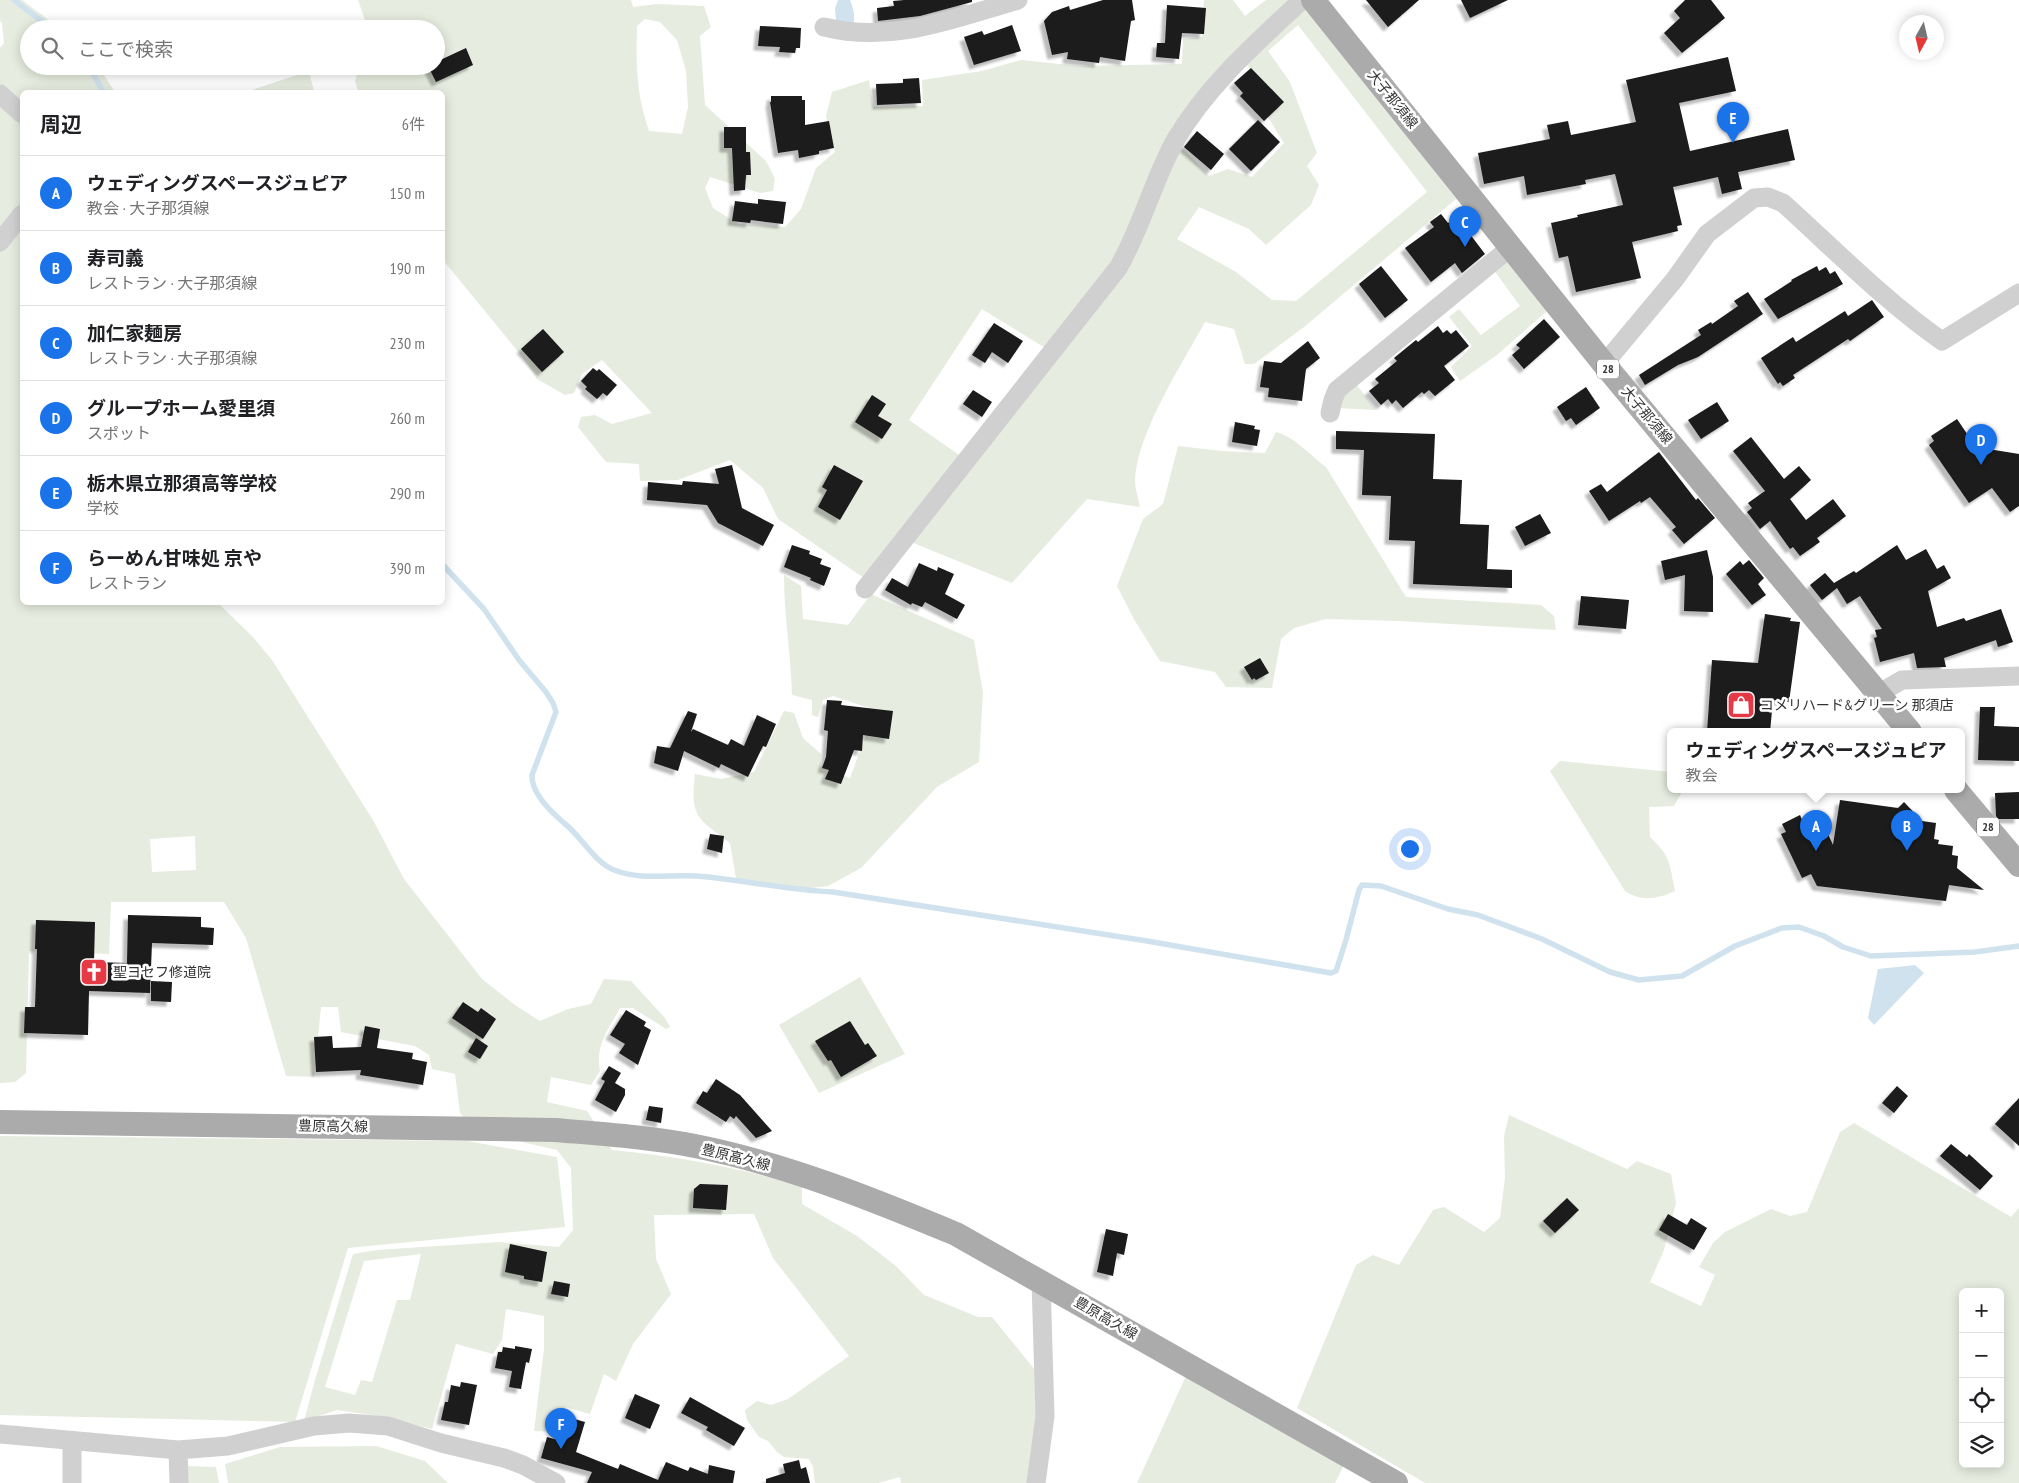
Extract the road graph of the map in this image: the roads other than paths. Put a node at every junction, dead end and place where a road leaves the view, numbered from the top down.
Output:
1 (1018, 0) edge
2 (1302, 0) edge
3 (1313, 0) edge
4 (824, 26) dead end
5 (0, 94) edge
6 (20, 112) edge
7 (20, 217) edge
8 (0, 242) edge
9 (1511, 247) junction
10 (2019, 293) edge
11 (1604, 364) junction
12 (1330, 414) dead end
13 (866, 589) dead end
14 (2019, 676) edge
15 (1878, 694) junction
16 (1907, 728) edge
17 (1959, 793) edge
18 (2019, 865) edge
19 (0, 1122) edge
20 (1041, 1281) junction
21 (0, 1434) edge
22 (72, 1440) junction
23 (178, 1450) junction
24 (72, 1483) edge
25 (179, 1483) edge
26 (556, 1483) edge
27 (1036, 1483) edge
28 (1396, 1483) edge

1 - 4 street
2 - 13 street
3 - 9 main road, 大子那須線 / 28
5 - 6 street
7 - 8 street
9 - 11 main road, 大子那須線 / 28
9 - 12 street
10 - 11 street
11 - 15 main road, 大子那須線 / 28
14 - 15 street
15 - 16 main road, 大子那須線 / 28
17 - 18 main road, 28
19 - 20 main road, 豊原高久線
20 - 27 street
20 - 28 main road, 豊原高久線
21 - 22 street
22 - 23 street
22 - 24 street
23 - 25 street
23 - 26 street

